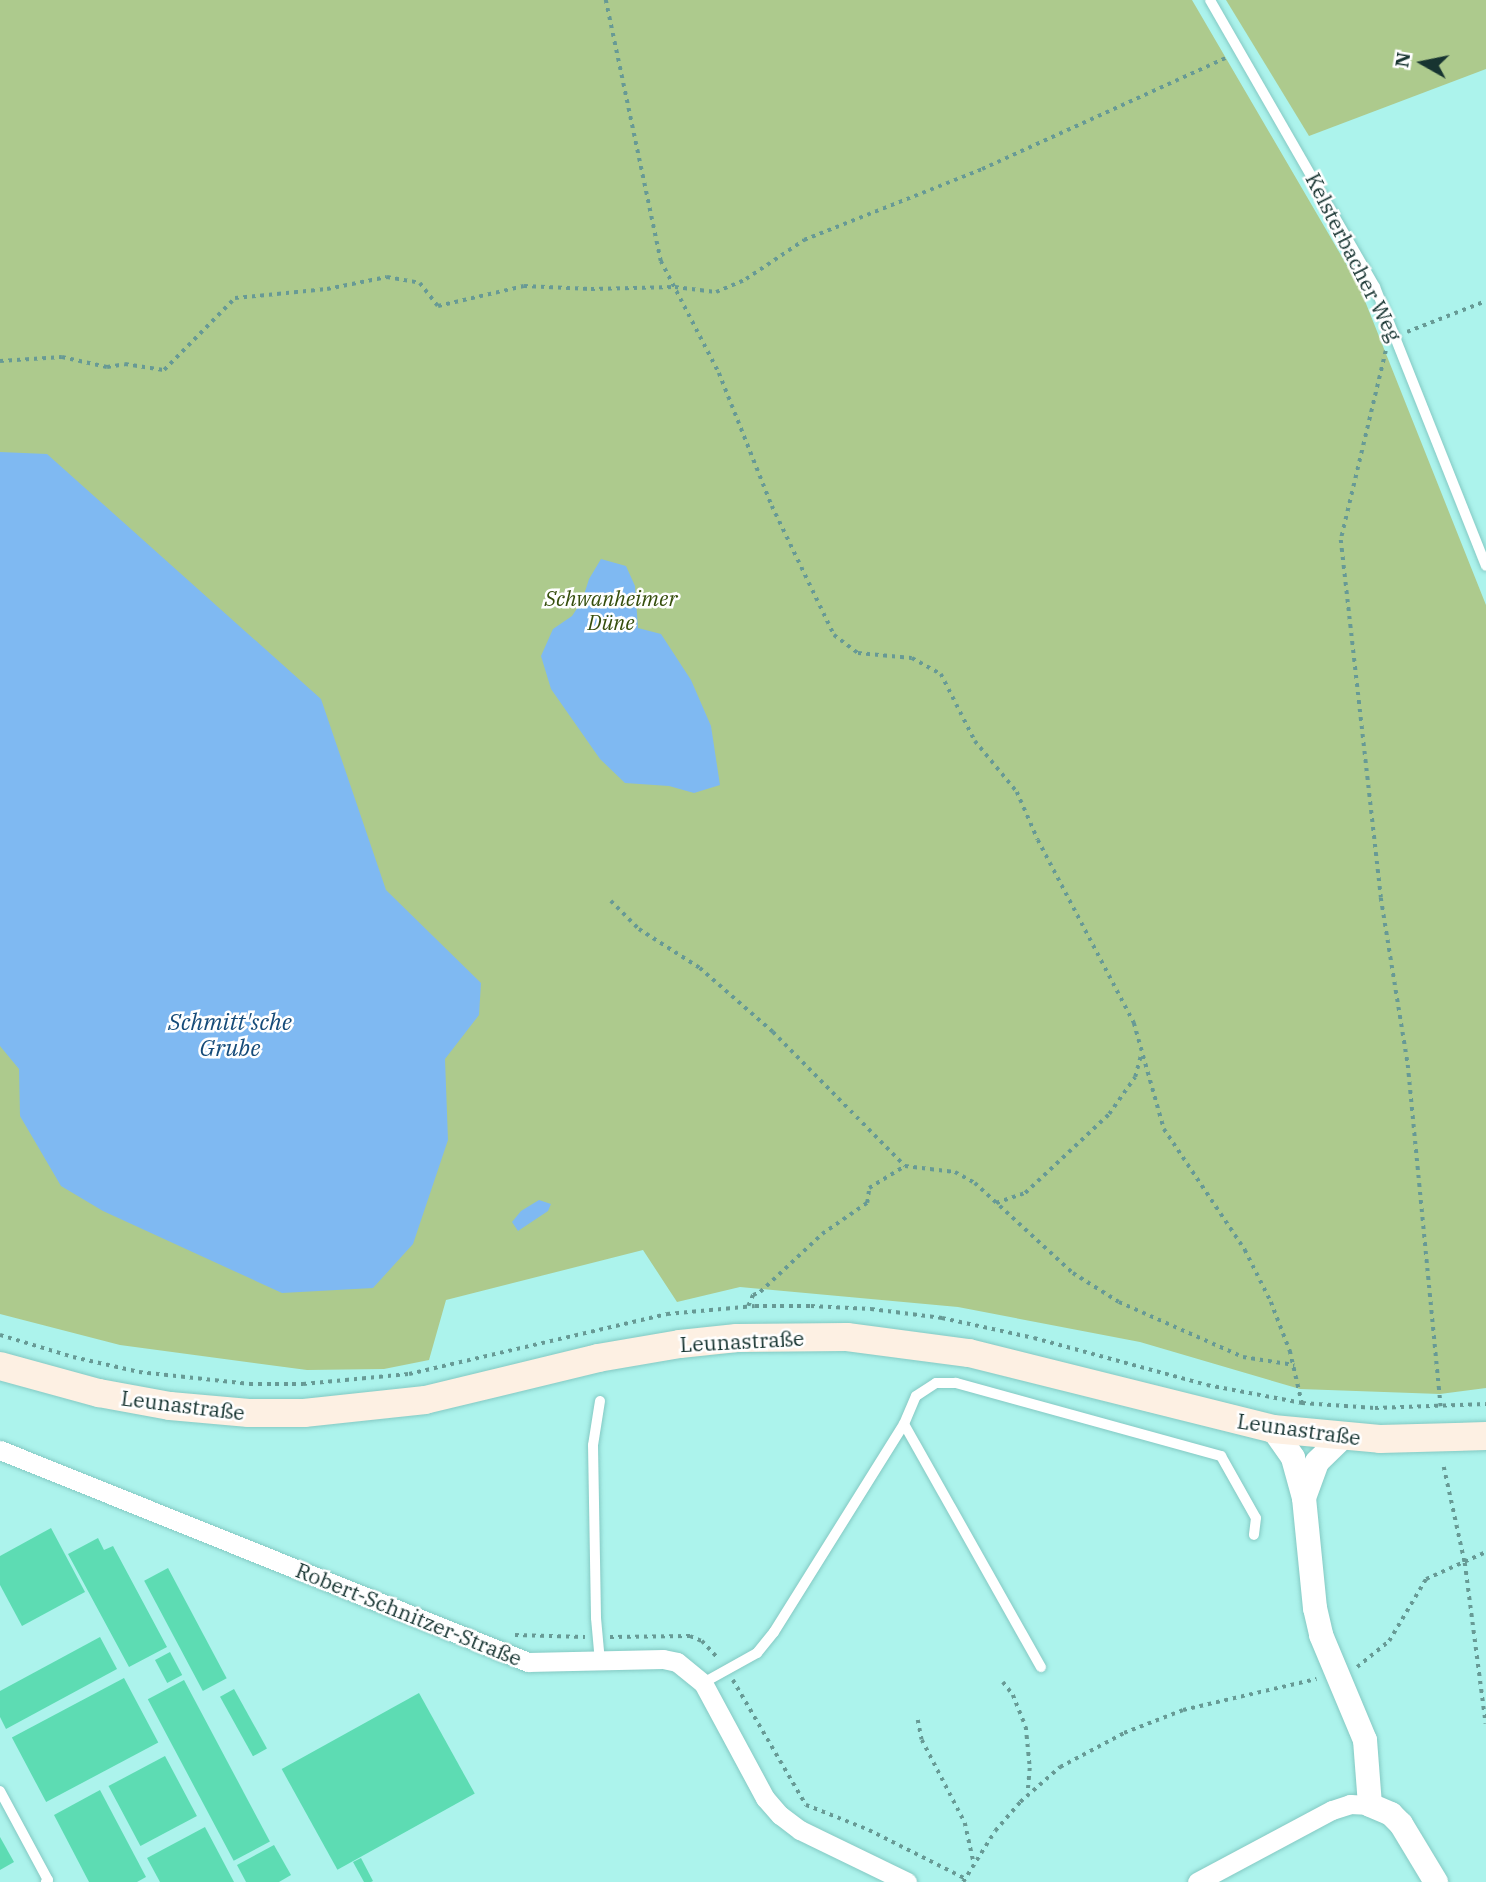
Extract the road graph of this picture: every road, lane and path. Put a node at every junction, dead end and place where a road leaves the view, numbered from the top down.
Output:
1 (606, 0) edge
2 (1210, 0) edge
3 (1240, 51) junction
4 (675, 287) junction
5 (1486, 300) edge
6 (1397, 336) junction
7 (0, 360) edge
8 (1486, 566) edge
9 (611, 901) dead end
10 (1142, 1053) junction
11 (905, 1166) junction
12 (996, 1202) junction
13 (747, 1307) dead end
14 (1294, 1365) junction
15 (0, 1366) edge
16 (600, 1401) dead end
17 (1302, 1403) dead end
18 (1441, 1407) dead end
19 (904, 1424) junction
20 (1273, 1429) junction
21 (1486, 1436) edge
22 (1342, 1438) junction
23 (0, 1450) edge
24 (1444, 1468) dead end
25 (1304, 1498) junction
26 (1254, 1535) dead end
27 (1486, 1552) edge
28 (1465, 1563) junction
29 (598, 1637) junction
30 (600, 1662) junction
31 (1041, 1667) dead end
32 (727, 1670) junction
33 (1337, 1674) junction
34 (1003, 1682) dead end
35 (703, 1683) junction
36 (918, 1720) dead end
37 (1486, 1724) edge
38 (0, 1791) edge
39 (1027, 1795) junction
40 (1370, 1805) junction
41 (974, 1864) junction
42 (963, 1880) edge
43 (48, 1881) edge
44 (906, 1882) edge
45 (1197, 1882) edge
46 (1436, 1882) edge

1 - 4 path
2 - 3 lane, Kelsterbacher Weg
3 - 4 path
3 - 6 lane, Kelsterbacher Weg
4 - 7 path
4 - 10 path
5 - 6 path
6 - 8 lane, Kelsterbacher Weg
6 - 18 path
9 - 11 path
10 - 12 path
10 - 14 path
11 - 12 path
11 - 13 path
12 - 14 path
14 - 17 path
15 - 20 main road, Leunastraße
16 - 29 lane
19 - 26 lane
19 - 31 lane
19 - 32 lane
20 - 22 main road, Leunastraße
20 - 25 street
21 - 22 main road, Leunastraße
22 - 25 street
23 - 30 street, Robert-Schnitzer-Straße
24 - 28 path
25 - 33 street
27 - 28 path
28 - 33 path
28 - 37 path
29 - 30 lane
29 - 32 path
30 - 35 street, Robert-Schnitzer-Straße
32 - 35 lane
32 - 42 path
33 - 39 path
33 - 40 street
34 - 39 path
35 - 44 street, Robert-Schnitzer-Straße
36 - 41 path
38 - 43 lane
39 - 41 path
40 - 45 street
40 - 46 street
41 - 42 path

